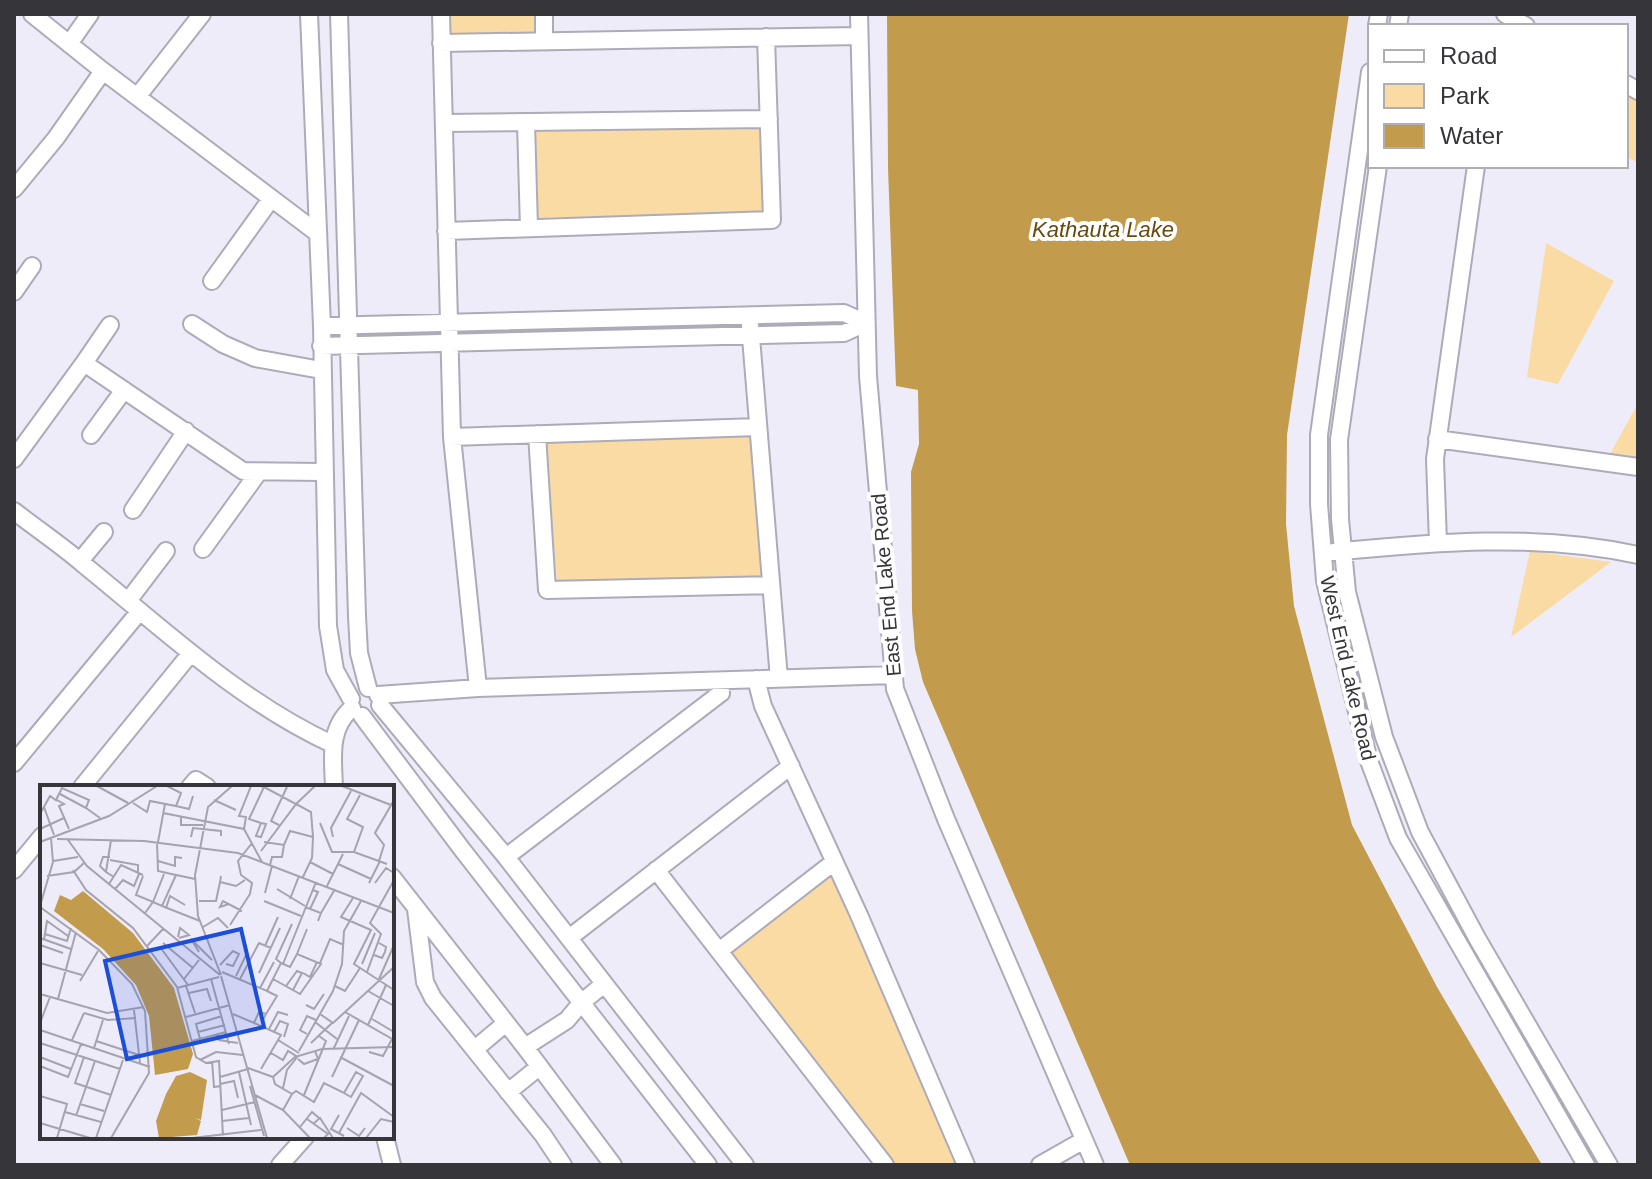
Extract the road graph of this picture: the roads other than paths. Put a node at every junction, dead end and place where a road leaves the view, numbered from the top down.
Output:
1 (32, 14) edge
2 (90, 14) edge
3 (202, 14) edge
4 (309, 14) edge
5 (339, 14) edge
6 (441, 14) edge
7 (544, 14) edge
8 (859, 14) edge
9 (1502, 14) edge
10 (1522, 24) edge
11 (859, 36) junction
12 (766, 37) junction
13 (544, 41) junction
14 (441, 43) junction
15 (69, 44) junction
16 (103, 71) junction
17 (1368, 86) edge
18 (137, 97) junction
19 (769, 119) junction
20 (445, 123) junction
21 (526, 123) junction
22 (1378, 168) edge
23 (1476, 168) edge
24 (14, 189) edge
25 (271, 199) junction
26 (529, 228) junction
27 (446, 231) junction
28 (316, 232) junction
29 (32, 266) dead end
30 (212, 281) dead end
31 (14, 292) edge
32 (749, 316) junction
33 (866, 323) junction
34 (192, 324) dead end
35 (449, 324) junction
36 (110, 325) dead end
37 (322, 326) junction
38 (349, 327) junction
39 (751, 336) junction
40 (449, 344) junction
41 (321, 346) junction
42 (350, 347) junction
43 (84, 363) junction
44 (321, 370) junction
45 (124, 390) junction
46 (758, 427) junction
47 (186, 431) junction
48 (537, 434) junction
49 (91, 435) dead end
50 (452, 437) junction
51 (1437, 439) junction
52 (14, 459) edge
53 (1638, 467) edge
54 (324, 472) junction
55 (258, 473) junction
56 (133, 510) dead end
57 (14, 511) edge
58 (104, 532) dead end
59 (1438, 543) junction
60 (203, 549) dead end
61 (166, 551) dead end
62 (1342, 551) junction
63 (1323, 553) junction
64 (1638, 555) edge
65 (80, 561) junction
66 (771, 585) junction
67 (134, 606) junction
68 (191, 653) junction
69 (894, 675) junction
70 (756, 679) junction
71 (779, 679) junction
72 (720, 681) junction
73 (478, 688) junction
74 (375, 696) junction
75 (355, 708) junction
76 (332, 744) junction
77 (14, 763) edge
78 (791, 766) junction
79 (84, 785) edge
80 (334, 785) edge
81 (40, 838) edge
82 (506, 857) junction
83 (834, 862) junction
84 (14, 870) edge
85 (656, 870) junction
86 (394, 880) edge
87 (416, 909) junction
88 (569, 938) junction
89 (719, 951) junction
90 (604, 984) junction
91 (578, 1008) junction
92 (506, 1023) junction
93 (525, 1047) junction
94 (475, 1049) junction
95 (539, 1067) junction
96 (508, 1092) junction
97 (303, 1139) edge
98 (386, 1139) edge
99 (1084, 1140) junction
100 (280, 1165) edge
101 (392, 1165) edge
102 (563, 1165) edge
103 (613, 1165) edge
104 (708, 1165) edge
105 (745, 1165) edge
106 (885, 1165) edge
107 (966, 1165) edge
108 (1040, 1165) edge
109 (1095, 1165) edge
110 (1586, 1165) edge
111 (1609, 1165) edge

1 - 15 street
2 - 15 street
3 - 18 street
4 - 28 street
5 - 38 street
6 - 14 street
7 - 13 street
8 - 11 street, East End Lake Road
9 - 10 street
11 - 12 street
11 - 33 street, East End Lake Road
12 - 13 street
12 - 19 street
13 - 14 street
14 - 20 street
15 - 16 street
16 - 18 street
16 - 24 street
17 - 63 street, West End Lake Road
18 - 25 street
19 - 21 street
19 - 26 street
20 - 21 street
20 - 27 street
21 - 26 street
22 - 62 street, West End Lake Road
23 - 51 street
25 - 28 street
25 - 30 street
26 - 27 street
27 - 35 street
28 - 37 street
29 - 31 street
32 - 33 street
32 - 35 street
32 - 39 street
33 - 39 street
33 - 69 street, East End Lake Road
34 - 44 street
35 - 38 street
35 - 40 street
36 - 43 street
37 - 38 street
37 - 41 street
38 - 42 street
39 - 40 street
39 - 46 street
40 - 42 street
40 - 50 street
41 - 42 street
41 - 44 street
42 - 74 street
43 - 45 street
43 - 52 street
44 - 54 street
45 - 47 street
45 - 49 street
46 - 48 street
46 - 66 street
47 - 55 street
47 - 56 street
48 - 50 street
48 - 66 street
50 - 73 street
51 - 53 street
51 - 59 street
54 - 55 street
54 - 75 street
55 - 60 street
57 - 65 street
58 - 65 street
59 - 62 street
59 - 64 street
61 - 67 street
62 - 63 street
62 - 111 street, West End Lake Road
63 - 110 street, West End Lake Road
65 - 67 street
66 - 71 street
67 - 68 street
67 - 77 street
68 - 76 street
68 - 79 street
69 - 71 street
69 - 99 street, East End Lake Road
70 - 71 street
70 - 72 street
70 - 78 street
72 - 73 street
72 - 82 street
73 - 74 street
74 - 75 street
74 - 75 street
74 - 82 street
75 - 76 street
75 - 91 street
76 - 80 street
78 - 83 street
78 - 85 street
81 - 84 street
82 - 88 street
83 - 89 street
83 - 107 street
85 - 88 street
85 - 89 street
86 - 87 street
87 - 92 street
87 - 94 street
88 - 90 street
89 - 106 street
90 - 91 street
90 - 105 street
91 - 93 street
91 - 104 street
92 - 93 street
92 - 94 street
93 - 95 street
94 - 96 street
95 - 96 street
95 - 103 street
96 - 102 street
97 - 100 street
98 - 101 street
99 - 108 street
99 - 109 street, East End Lake Road

